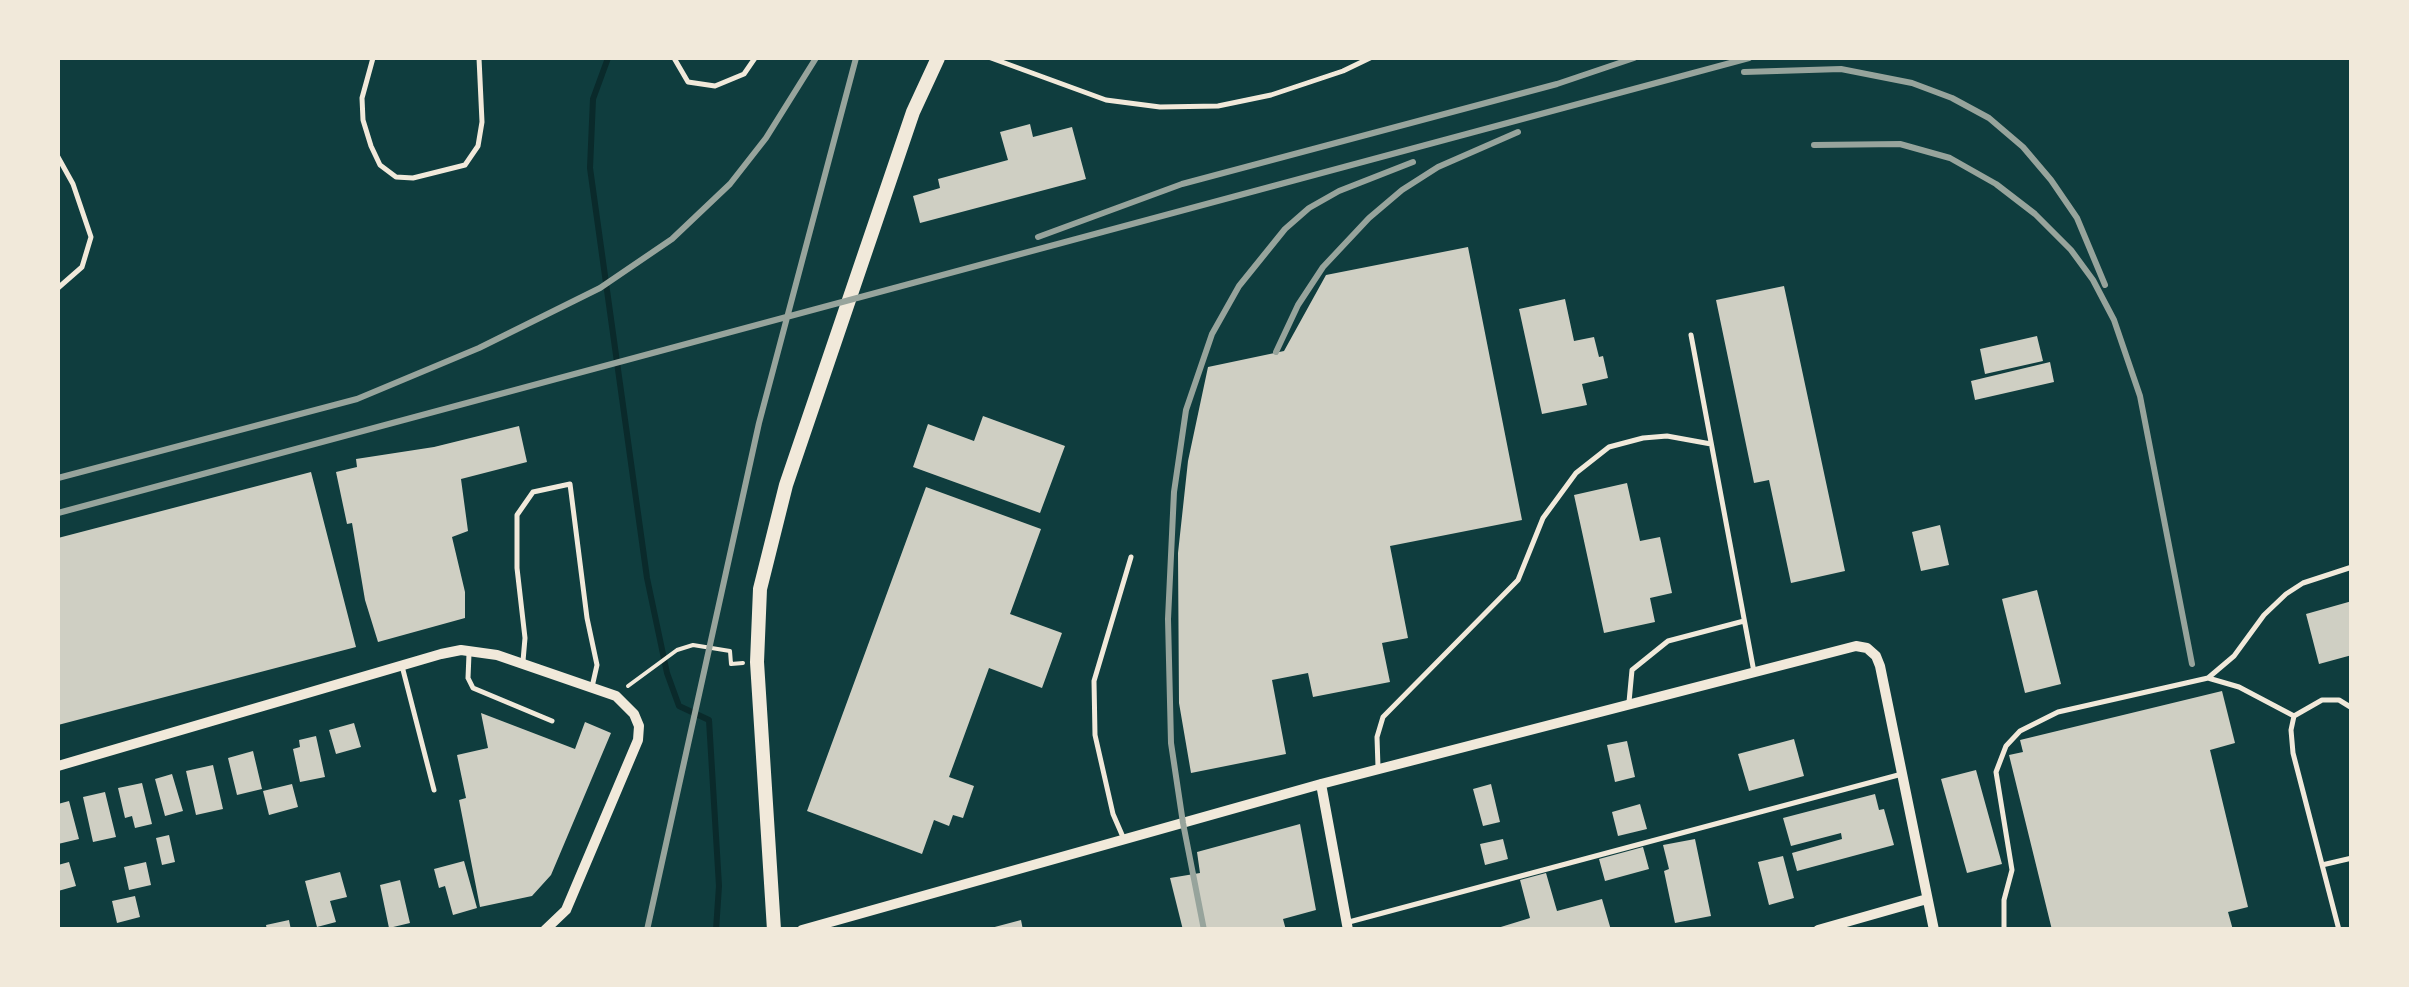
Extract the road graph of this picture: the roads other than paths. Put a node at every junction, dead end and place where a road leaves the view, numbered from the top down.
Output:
1 (373, 58) edge
2 (478, 58) edge
3 (674, 58) edge
4 (754, 58) edge
5 (938, 58) edge
6 (990, 58) edge
7 (1370, 58) edge
8 (58, 157) edge
9 (58, 288) edge
10 (1691, 335) dead end
11 (1711, 444) junction
12 (1130, 557) dead end
13 (2352, 567) edge
14 (1744, 621) junction
15 (470, 651) junction
16 (522, 664) junction
17 (402, 666) junction
18 (1754, 672) junction
19 (2208, 678) junction
20 (592, 688) junction
21 (1629, 704) junction
22 (2352, 708) edge
23 (2294, 716) junction
24 (552, 722) dead end
25 (58, 766) edge
26 (1378, 769) junction
27 (1902, 774) junction
28 (1322, 784) junction
29 (434, 790) dead end
30 (1124, 840) junction
31 (2352, 858) edge
32 (2322, 865) junction
33 (1927, 900) junction
34 (1347, 926) edge
35 (545, 930) edge
36 (774, 930) edge
37 (802, 930) edge
38 (1818, 930) edge
39 (1934, 930) edge
40 (2004, 930) edge
41 (2338, 930) edge

1 - 2 lane
3 - 4 lane
5 - 36 main road
6 - 7 lane
8 - 9 lane
10 - 11 lane
11 - 14 lane
11 - 26 lane
12 - 30 lane
13 - 19 lane
14 - 18 lane
14 - 21 lane
15 - 16 street
15 - 17 street
15 - 24 lane
16 - 20 street
16 - 20 lane
17 - 25 street
17 - 29 lane
18 - 21 street
18 - 27 street
19 - 23 lane
19 - 40 lane
20 - 35 street
21 - 26 street
22 - 23 lane
23 - 32 lane
26 - 28 street
27 - 33 street
27 - 34 lane
28 - 30 street
28 - 34 street
30 - 37 street
31 - 32 lane
32 - 41 lane
33 - 38 street
33 - 39 street

